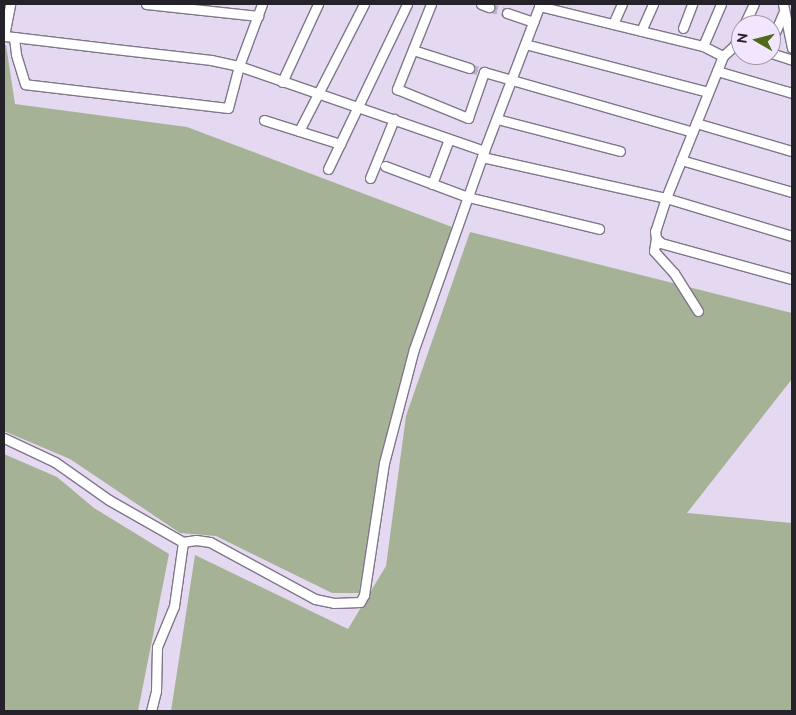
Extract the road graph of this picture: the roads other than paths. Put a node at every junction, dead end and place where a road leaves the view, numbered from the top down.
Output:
1 (10, 4) edge
2 (146, 4) edge
3 (262, 4) edge
4 (318, 4) edge
5 (364, 4) edge
6 (407, 4) edge
7 (431, 4) edge
8 (622, 4) edge
9 (653, 4) edge
10 (692, 4) edge
11 (721, 4) edge
12 (540, 5) edge
13 (784, 8) edge
14 (507, 13) tunnel mouth
15 (258, 16) junction
16 (533, 22) junction
17 (613, 24) junction
18 (683, 28) dead end
19 (641, 31) junction
20 (8, 36) edge
21 (525, 44) junction
22 (703, 46) junction
23 (792, 48) edge
24 (413, 50) junction
25 (731, 51) edge
26 (724, 56) junction
27 (239, 66) junction
28 (469, 68) tunnel mouth
29 (716, 71) junction
30 (511, 80) junction
31 (282, 82) junction
32 (708, 92) junction
33 (318, 93) junction
34 (792, 93) edge
35 (357, 106) junction
36 (497, 119) junction
37 (264, 120) dead end
38 (394, 120) junction
39 (696, 123) junction
40 (299, 131) junction
41 (693, 132) junction
42 (449, 139) junction
43 (340, 144) junction
44 (620, 150) dead end
45 (792, 151) edge
46 (483, 154) junction
47 (682, 160) junction
48 (385, 166) dead end
49 (328, 169) dead end
50 (370, 178) dead end
51 (432, 184) junction
52 (792, 192) edge
53 (468, 197) junction
54 (666, 198) junction
55 (599, 229) dead end
56 (792, 236) edge
57 (656, 238) junction
58 (792, 279) edge
59 (698, 311) dead end
60 (4, 438) edge
61 (183, 542) junction
62 (151, 711) edge

1 - 20 street
2 - 15 street
3 - 15 street
4 - 31 street
5 - 33 street
6 - 35 street
7 - 24 street
8 - 17 street
9 - 19 street
10 - 18 street
11 - 22 street
12 - 16 street
12 - 17 street
13 - 23 street
14 - 16 street
15 - 27 street
16 - 21 street
17 - 19 street
19 - 22 street
20 - 27 street
20 - 27 street
21 - 30 street
21 - 32 street
22 - 26 street
24 - 28 street
24 - 30 street
25 - 26 street
26 - 29 street
27 - 31 street
29 - 32 street
29 - 34 street
30 - 36 street
30 - 41 street
31 - 33 street
32 - 39 street
33 - 35 street
33 - 40 street
35 - 38 street
35 - 43 street
36 - 44 street
36 - 46 street
37 - 40 street
38 - 42 street
38 - 50 street
39 - 41 street
39 - 45 street
40 - 43 street
41 - 47 street
42 - 46 street
42 - 51 street
43 - 49 street
46 - 53 street
46 - 54 street
47 - 52 street
47 - 54 street
48 - 51 street
51 - 53 street
53 - 55 street
53 - 61 street
54 - 56 street
54 - 57 street
57 - 58 street
57 - 59 street
60 - 61 street
61 - 62 street

